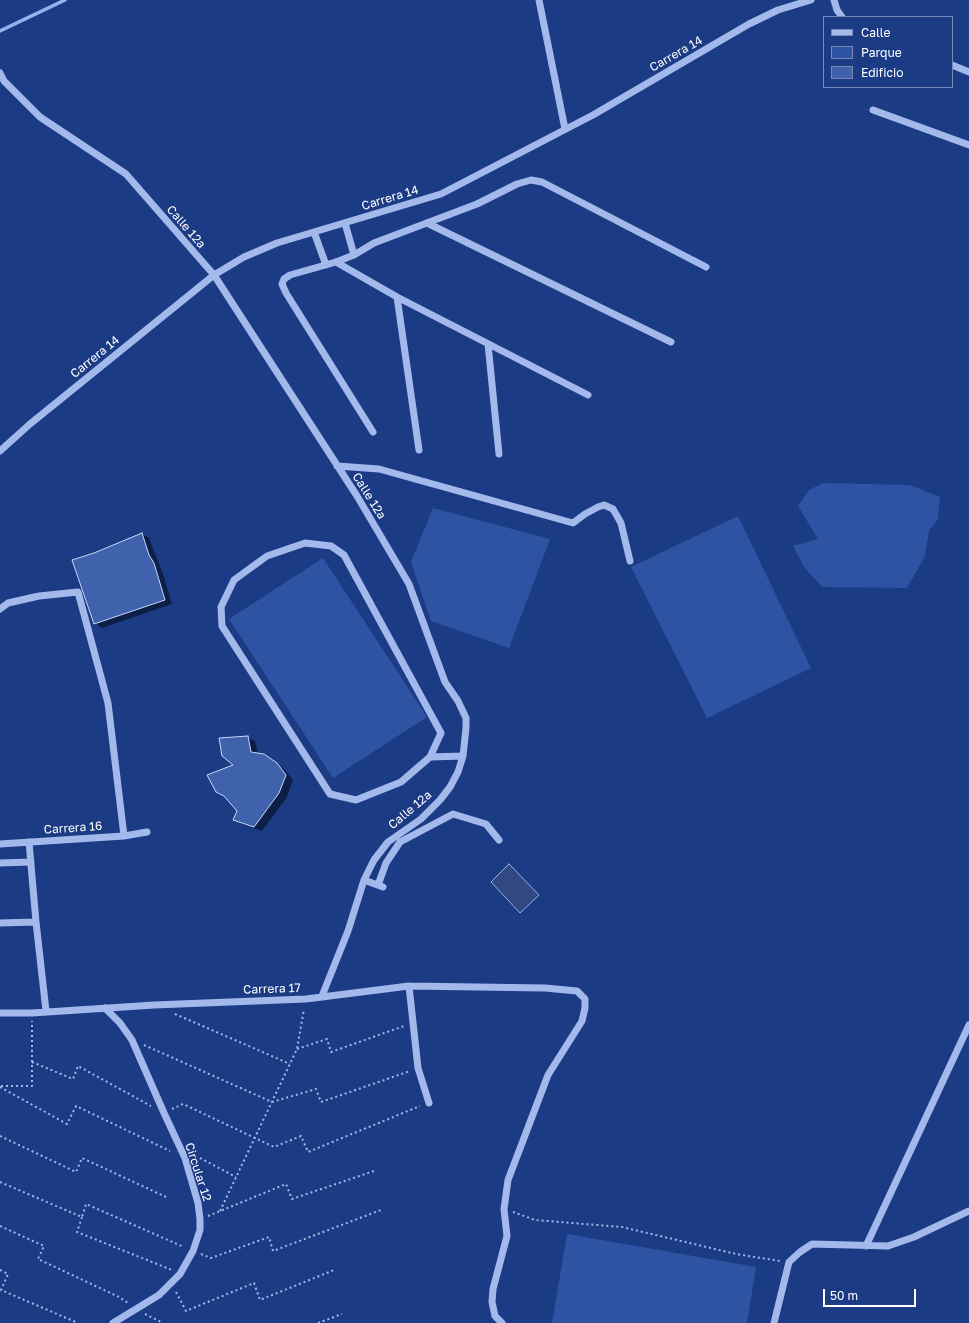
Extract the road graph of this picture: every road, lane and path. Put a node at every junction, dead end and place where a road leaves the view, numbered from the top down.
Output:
1 (539, 0) edge
2 (811, 0) edge
3 (834, 0) edge
4 (841, 16) edge
5 (953, 65) edge
6 (969, 72) edge
7 (0, 73) edge
8 (873, 110) dead end
9 (565, 130) junction
10 (969, 145) edge
11 (427, 222) junction
12 (345, 223) junction
13 (314, 232) junction
14 (354, 255) junction
15 (336, 262) junction
16 (326, 265) junction
17 (706, 266) dead end
18 (214, 275) junction
19 (396, 298) junction
20 (671, 342) dead end
21 (488, 344) junction
22 (588, 395) dead end
23 (374, 432) dead end
24 (419, 450) dead end
25 (0, 451) edge
26 (499, 454) dead end
27 (337, 466) junction
28 (630, 561) dead end
29 (0, 609) edge
30 (463, 756) junction
31 (430, 757) junction
32 (147, 832) dead end
33 (124, 836) junction
34 (499, 840) dead end
35 (29, 842) junction
36 (0, 844) edge
37 (31, 862) junction
38 (0, 863) edge
39 (364, 880) junction
40 (36, 922) junction
41 (0, 923) edge
42 (409, 986) junction
43 (322, 996) junction
44 (306, 999) junction
45 (154, 1005) junction
46 (105, 1008) junction
47 (0, 1012) edge
48 (46, 1012) junction
49 (32, 1013) junction
50 (413, 1023) junction
51 (969, 1024) edge
52 (132, 1040) junction
53 (297, 1049) junction
54 (32, 1062) junction
55 (290, 1064) junction
56 (418, 1068) junction
57 (0, 1087) edge
58 (272, 1102) junction
59 (429, 1103) joint
60 (164, 1113) junction
61 (0, 1136) edge
62 (254, 1138) junction
63 (185, 1158) junction
64 (374, 1170) dead end
65 (236, 1177) junction
66 (0, 1182) edge
67 (166, 1197) dead end
68 (504, 1209) junction
69 (381, 1210) dead end
70 (220, 1211) junction
71 (969, 1211) edge
72 (82, 1217) junction
73 (200, 1219) junction
74 (0, 1226) edge
75 (866, 1246) junction
76 (193, 1251) junction
77 (789, 1262) junction
78 (0, 1270) edge
79 (334, 1270) dead end
80 (180, 1274) junction
81 (171, 1283) junction
82 (135, 1310) junction
83 (342, 1314) dead end
84 (78, 1323) edge
85 (113, 1323) edge
86 (163, 1323) edge
87 (318, 1323) edge
88 (502, 1323) edge
89 (774, 1323) edge

1 - 9 street
2 - 9 street, Carrera 14
3 - 4 street
5 - 6 street
7 - 18 street, Calle 12a
8 - 10 street
9 - 12 street, Carrera 14
11 - 14 street
11 - 17 street
11 - 20 street
12 - 13 street, Carrera 14
12 - 14 street
13 - 16 street
13 - 18 street, Carrera 14
14 - 15 street
15 - 16 street
15 - 19 street
16 - 23 street
18 - 25 street, Carrera 14
18 - 27 street, Calle 12a
19 - 21 street
19 - 24 street
21 - 22 street
21 - 26 street
27 - 28 street
27 - 30 street, Calle 12a
29 - 33 street
30 - 31 street
30 - 39 street, Calle 12a
31 - 31 street
32 - 33 street, Carrera 16
33 - 35 street, Carrera 16
34 - 39 street
35 - 36 street, Carrera 16
35 - 37 street
37 - 38 street
37 - 40 street
39 - 43 street, Calle 12a
40 - 41 street
40 - 48 street
42 - 43 street, Carrera 17
42 - 50 street
42 - 68 street, Carrera 17
43 - 44 street, Carrera 17
44 - 45 street, Carrera 17
44 - 53 path
45 - 46 street, Carrera 17
45 - 55 path
46 - 48 street, Carrera 17
46 - 52 street, Circular 12
47 - 49 street, Carrera 17
48 - 49 street, Carrera 17
49 - 54 path
50 - 53 path
50 - 56 street
51 - 75 street
52 - 58 path
52 - 60 street, Circular 12
53 - 55 path
54 - 57 path
54 - 60 path
55 - 58 path
56 - 58 path
56 - 59 street
57 - 63 path
58 - 62 path
59 - 62 path
60 - 62 path
60 - 63 street, Circular 12
61 - 67 path
62 - 65 path
63 - 65 path
63 - 73 street, Circular 12
64 - 70 path
65 - 70 path
66 - 72 path
68 - 77 path
68 - 88 street, Carrera 17
69 - 76 path
70 - 73 path
71 - 75 street
72 - 76 path
72 - 80 path
73 - 76 street, Circular 12
74 - 82 path
75 - 77 street
76 - 80 street, Circular 12
77 - 89 street
78 - 84 path
79 - 81 path
80 - 81 street, Circular 12
81 - 82 street, Circular 12
82 - 85 street, Circular 12
82 - 86 path
83 - 87 path

